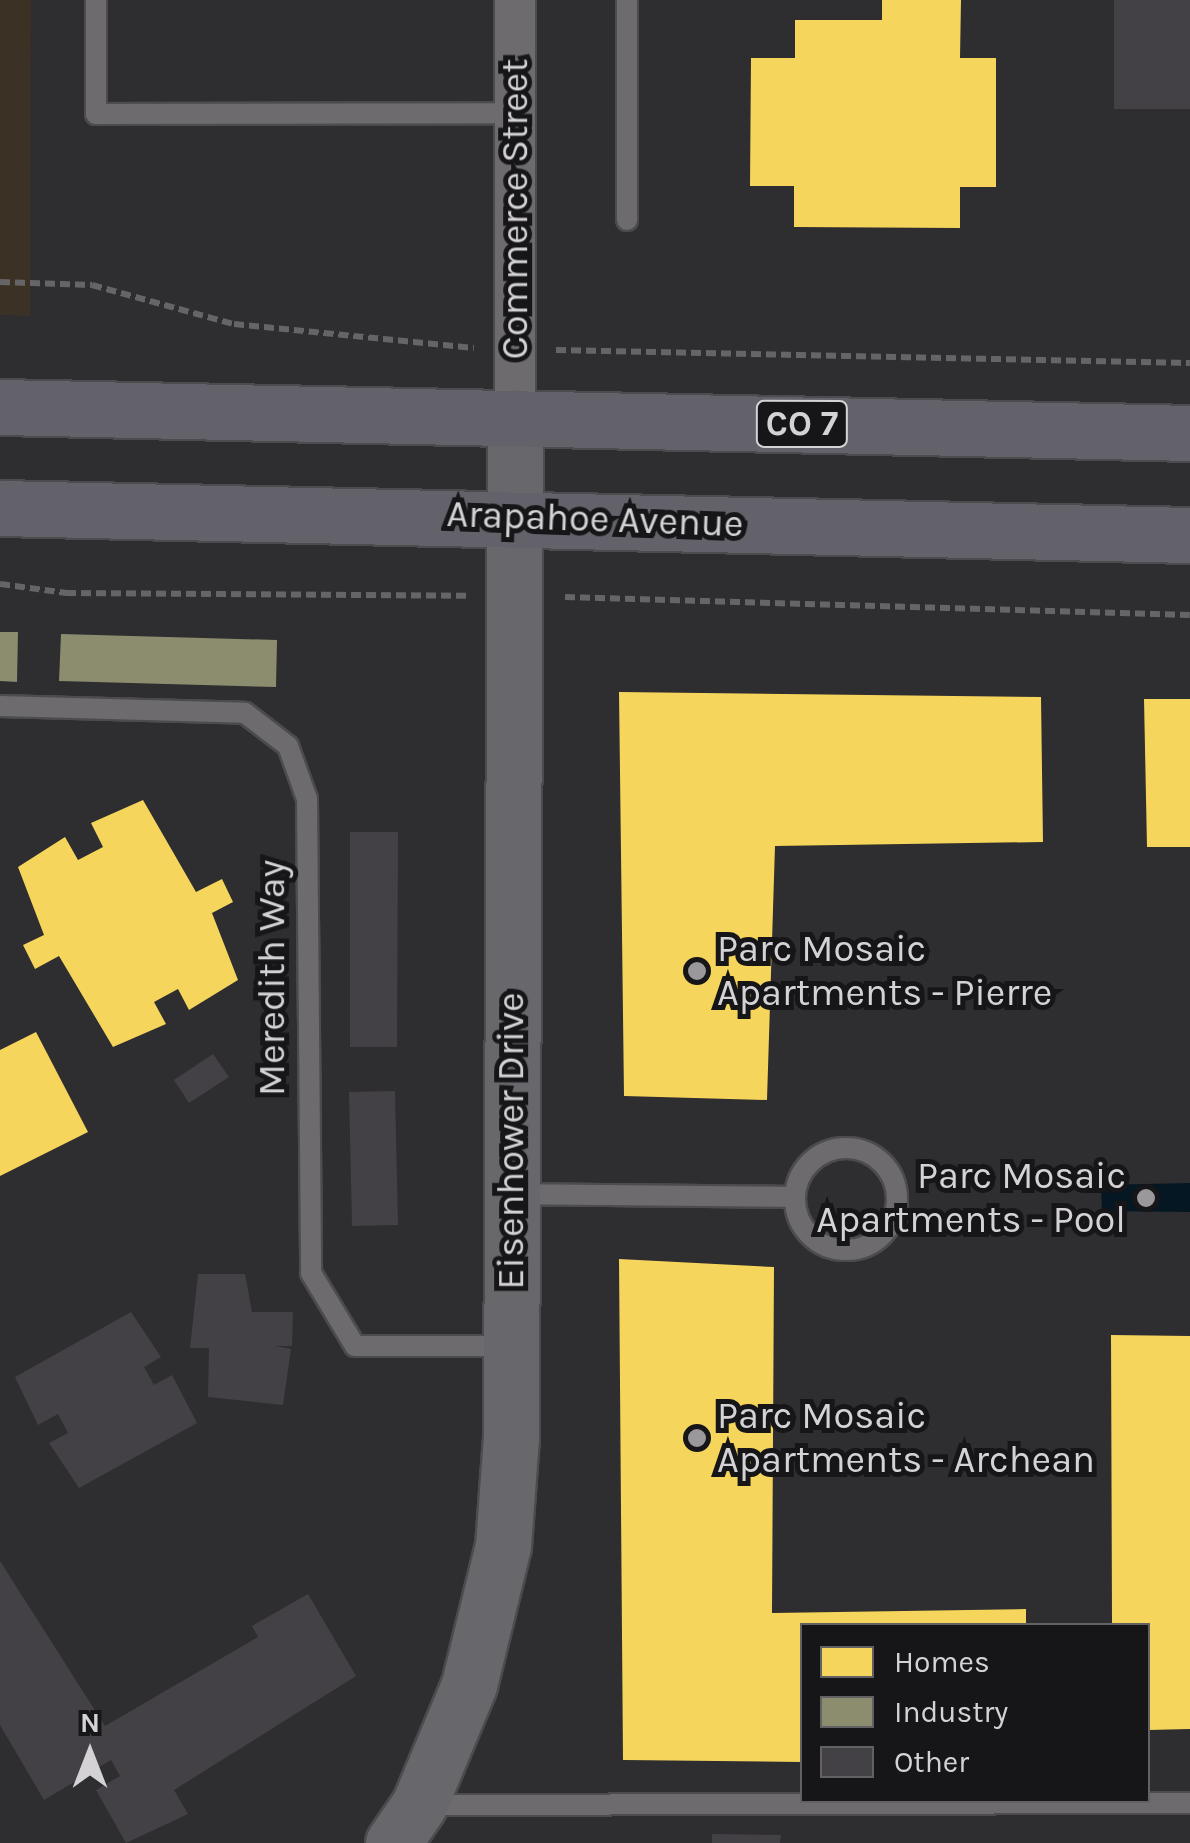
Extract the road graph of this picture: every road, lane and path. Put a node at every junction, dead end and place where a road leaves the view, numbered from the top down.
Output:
1 (96, 0) edge
2 (515, 0) edge
3 (626, 0) edge
4 (515, 113) junction
5 (627, 220) dead end
6 (0, 282) edge
7 (515, 350) junction
8 (1190, 362) edge
9 (0, 407) edge
10 (515, 417) junction
11 (1190, 433) edge
12 (0, 508) edge
13 (514, 518) junction
14 (1190, 535) edge
15 (0, 584) edge
16 (510, 599) junction
17 (1190, 615) edge
18 (0, 706) edge
19 (511, 1194) junction
20 (794, 1196) junction
21 (510, 1346) junction
22 (1190, 1803) edge
23 (406, 1824) edge

1 - 4 lane
2 - 4 street, Commerce Street
3 - 5 lane
4 - 7 street, Commerce Street
6 - 7 path
7 - 8 path
7 - 10 street, Commerce Street
9 - 10 main road, CO 7
10 - 11 main road, CO 7
10 - 13 street, Eisenhower Drive
12 - 13 main road, Arapahoe Avenue
13 - 14 main road, Arapahoe Avenue
13 - 16 street, Eisenhower Drive
15 - 16 path
16 - 17 path
16 - 19 street, Eisenhower Drive
18 - 21 lane, Meredith Way
19 - 20 lane
19 - 21 street, Eisenhower Drive
20 - 20 lane
21 - 23 street, Eisenhower Drive
22 - 23 lane

